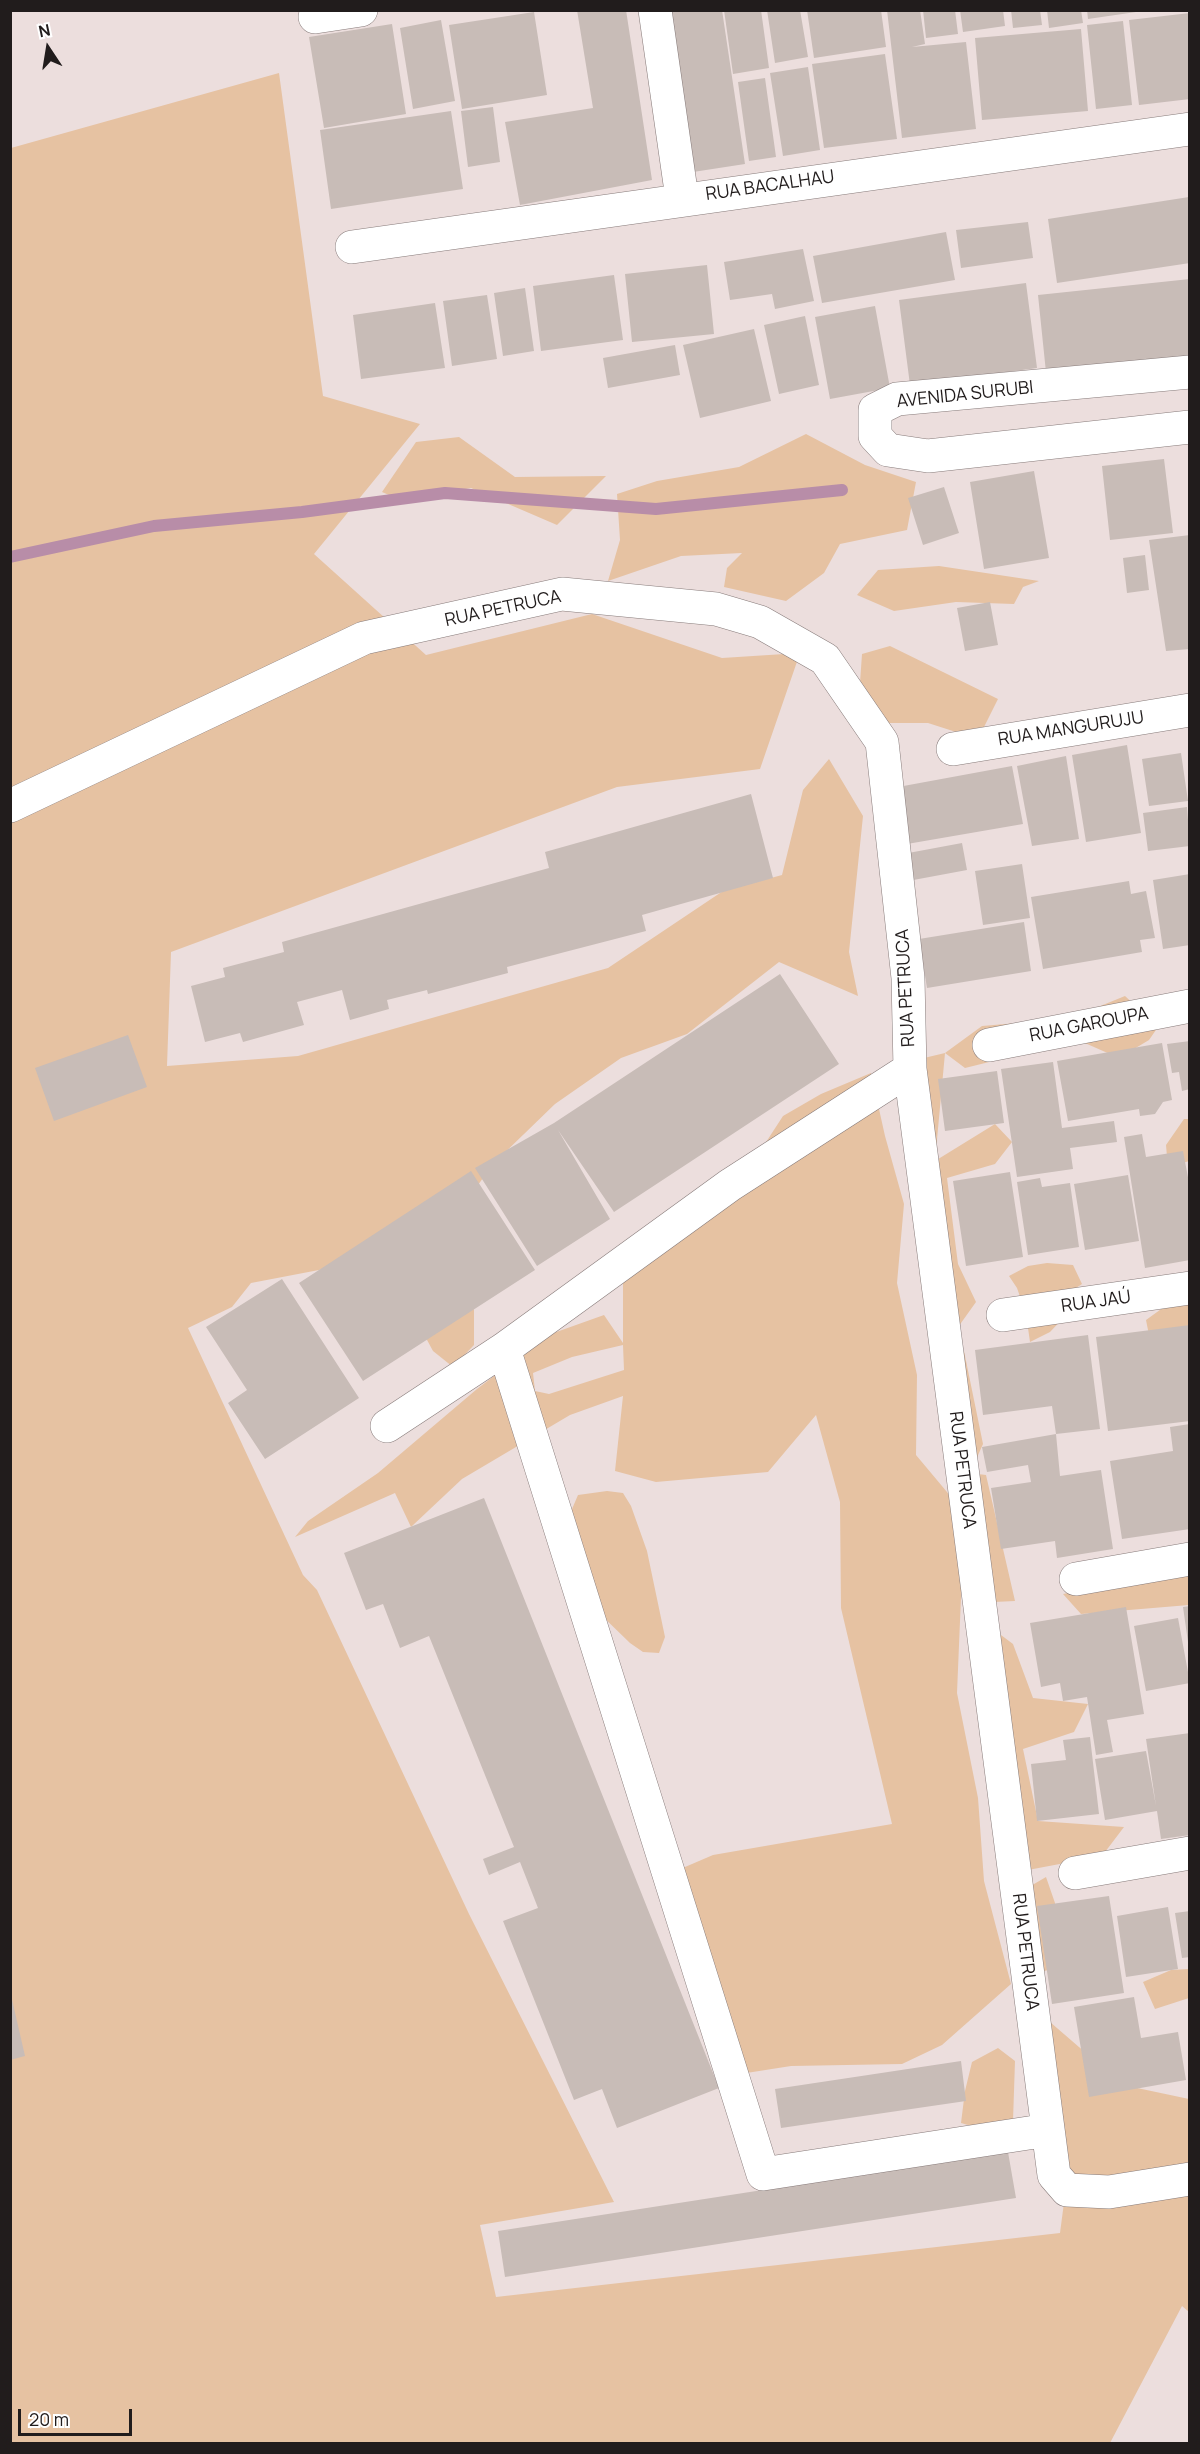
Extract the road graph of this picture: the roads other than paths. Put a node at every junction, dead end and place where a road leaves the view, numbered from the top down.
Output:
1 (361, 10) edge
2 (655, 10) edge
3 (315, 17) dead end
4 (1190, 129) edge
5 (682, 198) junction
6 (352, 247) dead end
7 (1190, 372) edge
8 (1190, 427) edge
9 (1190, 710) edge
10 (953, 749) dead end
11 (10, 806) edge
12 (1190, 1006) edge
13 (989, 1044) dead end
14 (910, 1069) junction
15 (1190, 1288) edge
16 (1004, 1315) dead end
17 (504, 1349) junction
18 (387, 1426) dead end
19 (1190, 1559) edge
20 (1076, 1579) dead end
21 (1190, 1853) edge
22 (1075, 1872) dead end
23 (1048, 2130) junction
24 (1190, 2179) edge

1 - 3 street
2 - 5 street
4 - 5 street, RUA BACALHAU
5 - 6 street, RUA BACALHAU
7 - 8 street, AVENIDA SURUBI
9 - 10 street, RUA MANGURUJU
11 - 14 street, RUA PETRUCA
12 - 13 street, RUA GAROUPA
14 - 17 street
14 - 23 street, RUA PETRUCA
15 - 16 street, RUA JAÚ
17 - 18 street
17 - 23 street
19 - 20 street
21 - 22 street
23 - 24 street, RUA PETRUCA

